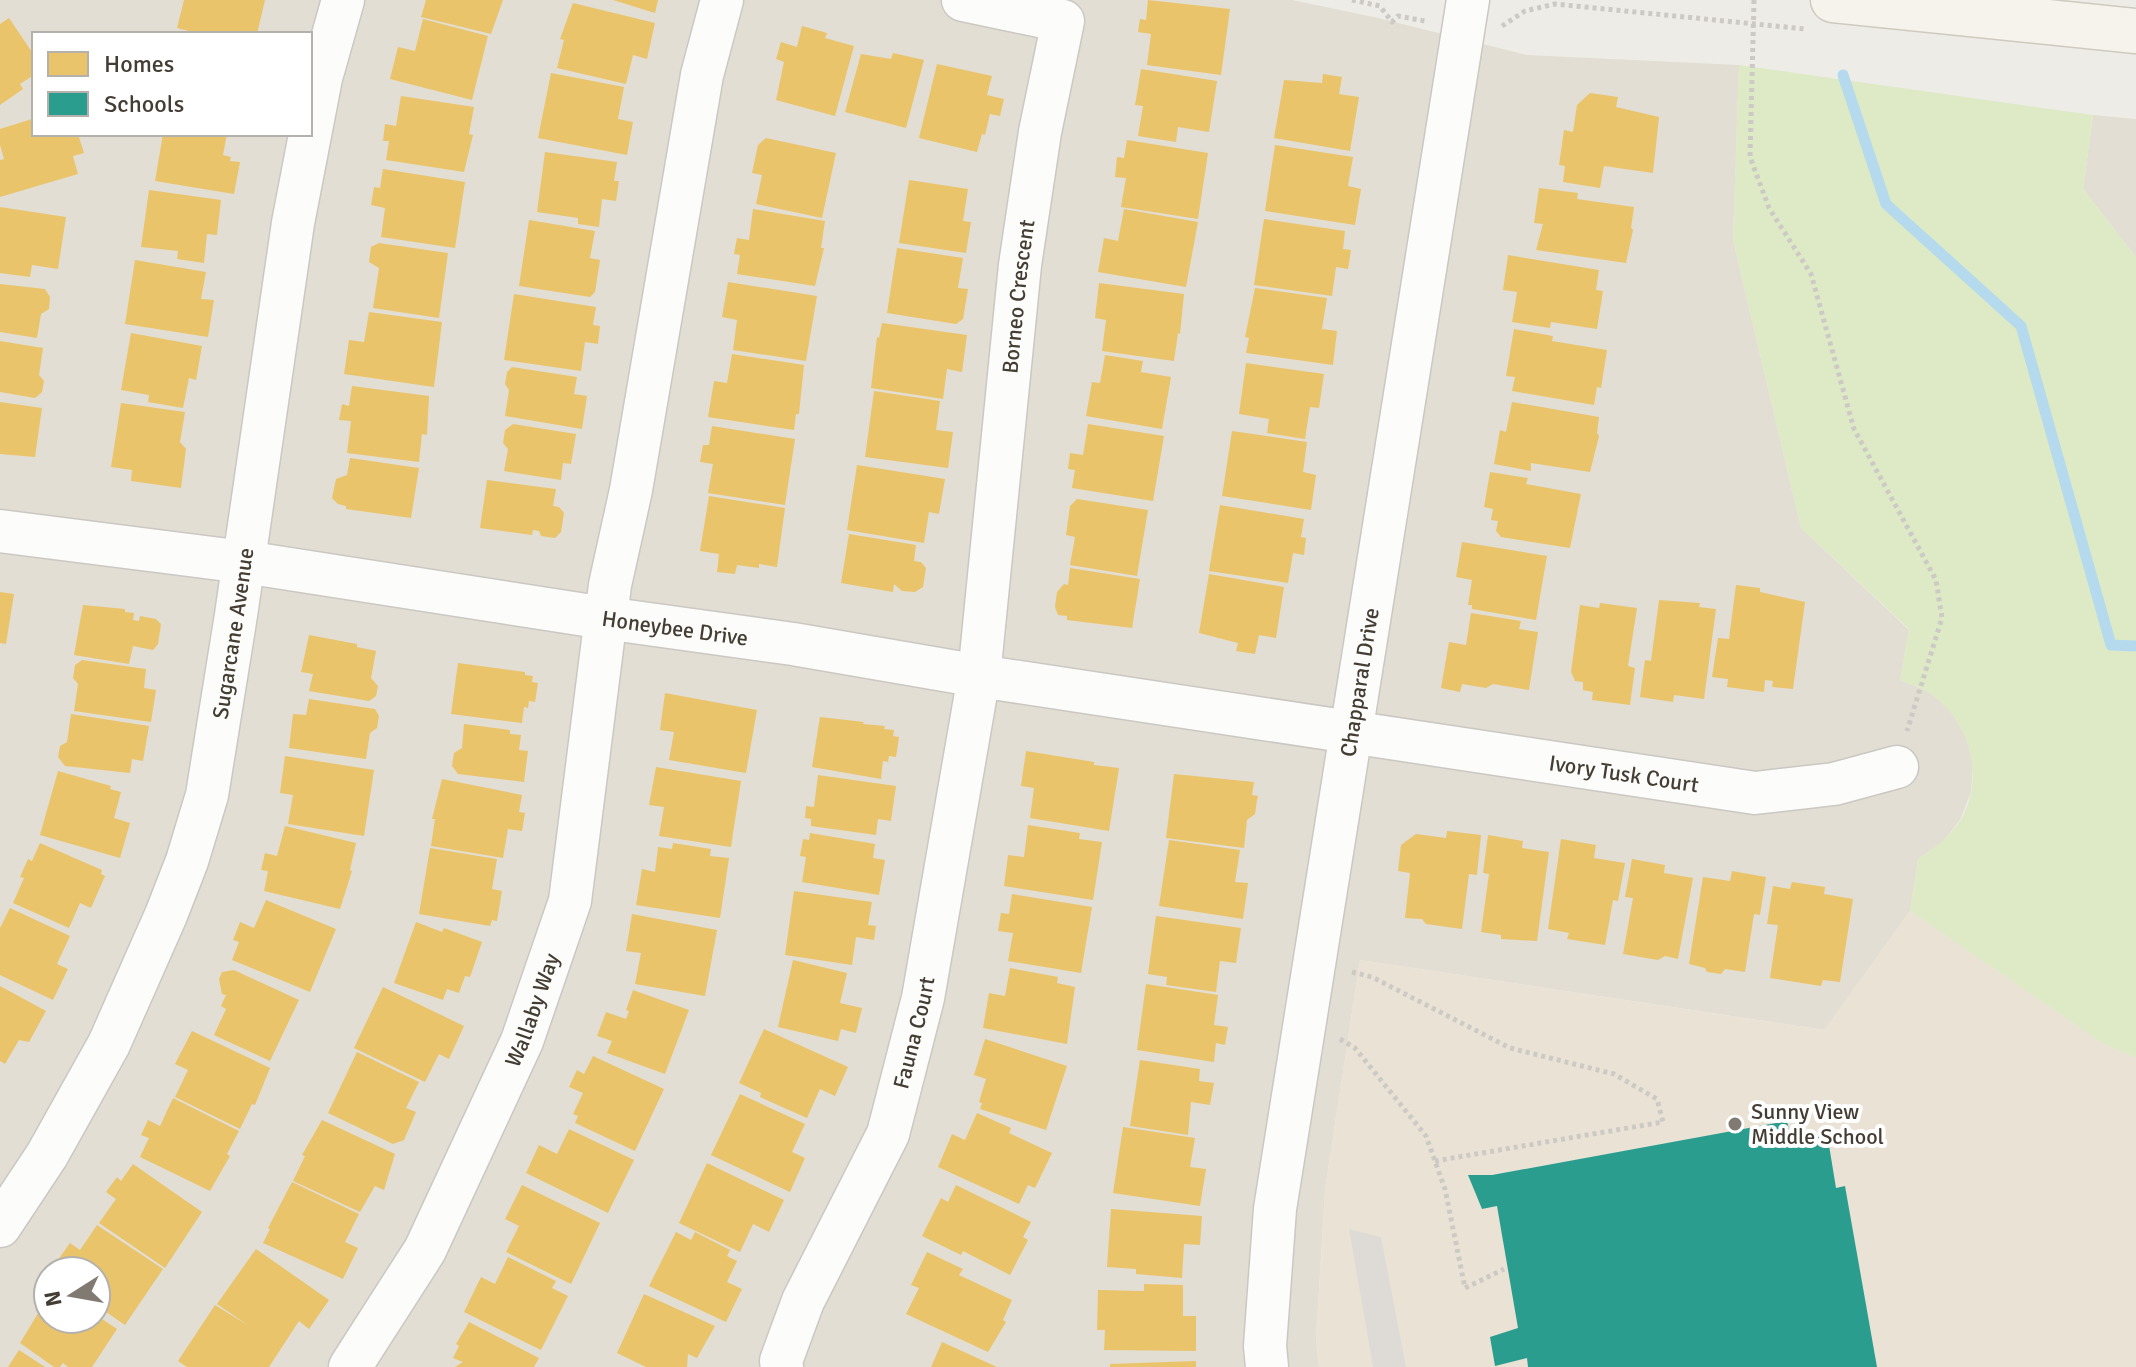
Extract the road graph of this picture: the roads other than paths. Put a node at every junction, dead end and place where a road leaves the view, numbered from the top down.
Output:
1 (343, 0) edge
2 (722, 0) edge
3 (963, 0) edge
4 (1468, 0) edge
5 (1833, 0) edge
6 (2136, 31) edge
7 (312, 125) edge
8 (310, 136) edge
9 (0, 531) edge
10 (244, 562) junction
11 (605, 618) junction
12 (979, 676) junction
13 (1349, 733) junction
14 (1897, 767) road end
15 (0, 1226) edge
16 (350, 1367) edge
17 (782, 1367) edge
18 (1267, 1367) edge

1 - 7 street, Sugarcane Avenue
2 - 11 street
3 - 12 street, Borneo Crescent
4 - 13 street, Chapparal Drive
5 - 6 main road
8 - 10 street, Sugarcane Avenue
9 - 10 street, Honeybee Drive
10 - 11 street, Honeybee Drive
10 - 15 street, Sugarcane Avenue
11 - 12 street, Honeybee Drive
11 - 16 street, Wallaby Way
12 - 13 street, Honeybee Drive
12 - 17 street, Fauna Court
13 - 14 street, Ivory Tusk Court
13 - 18 street, Chapparal Drive

